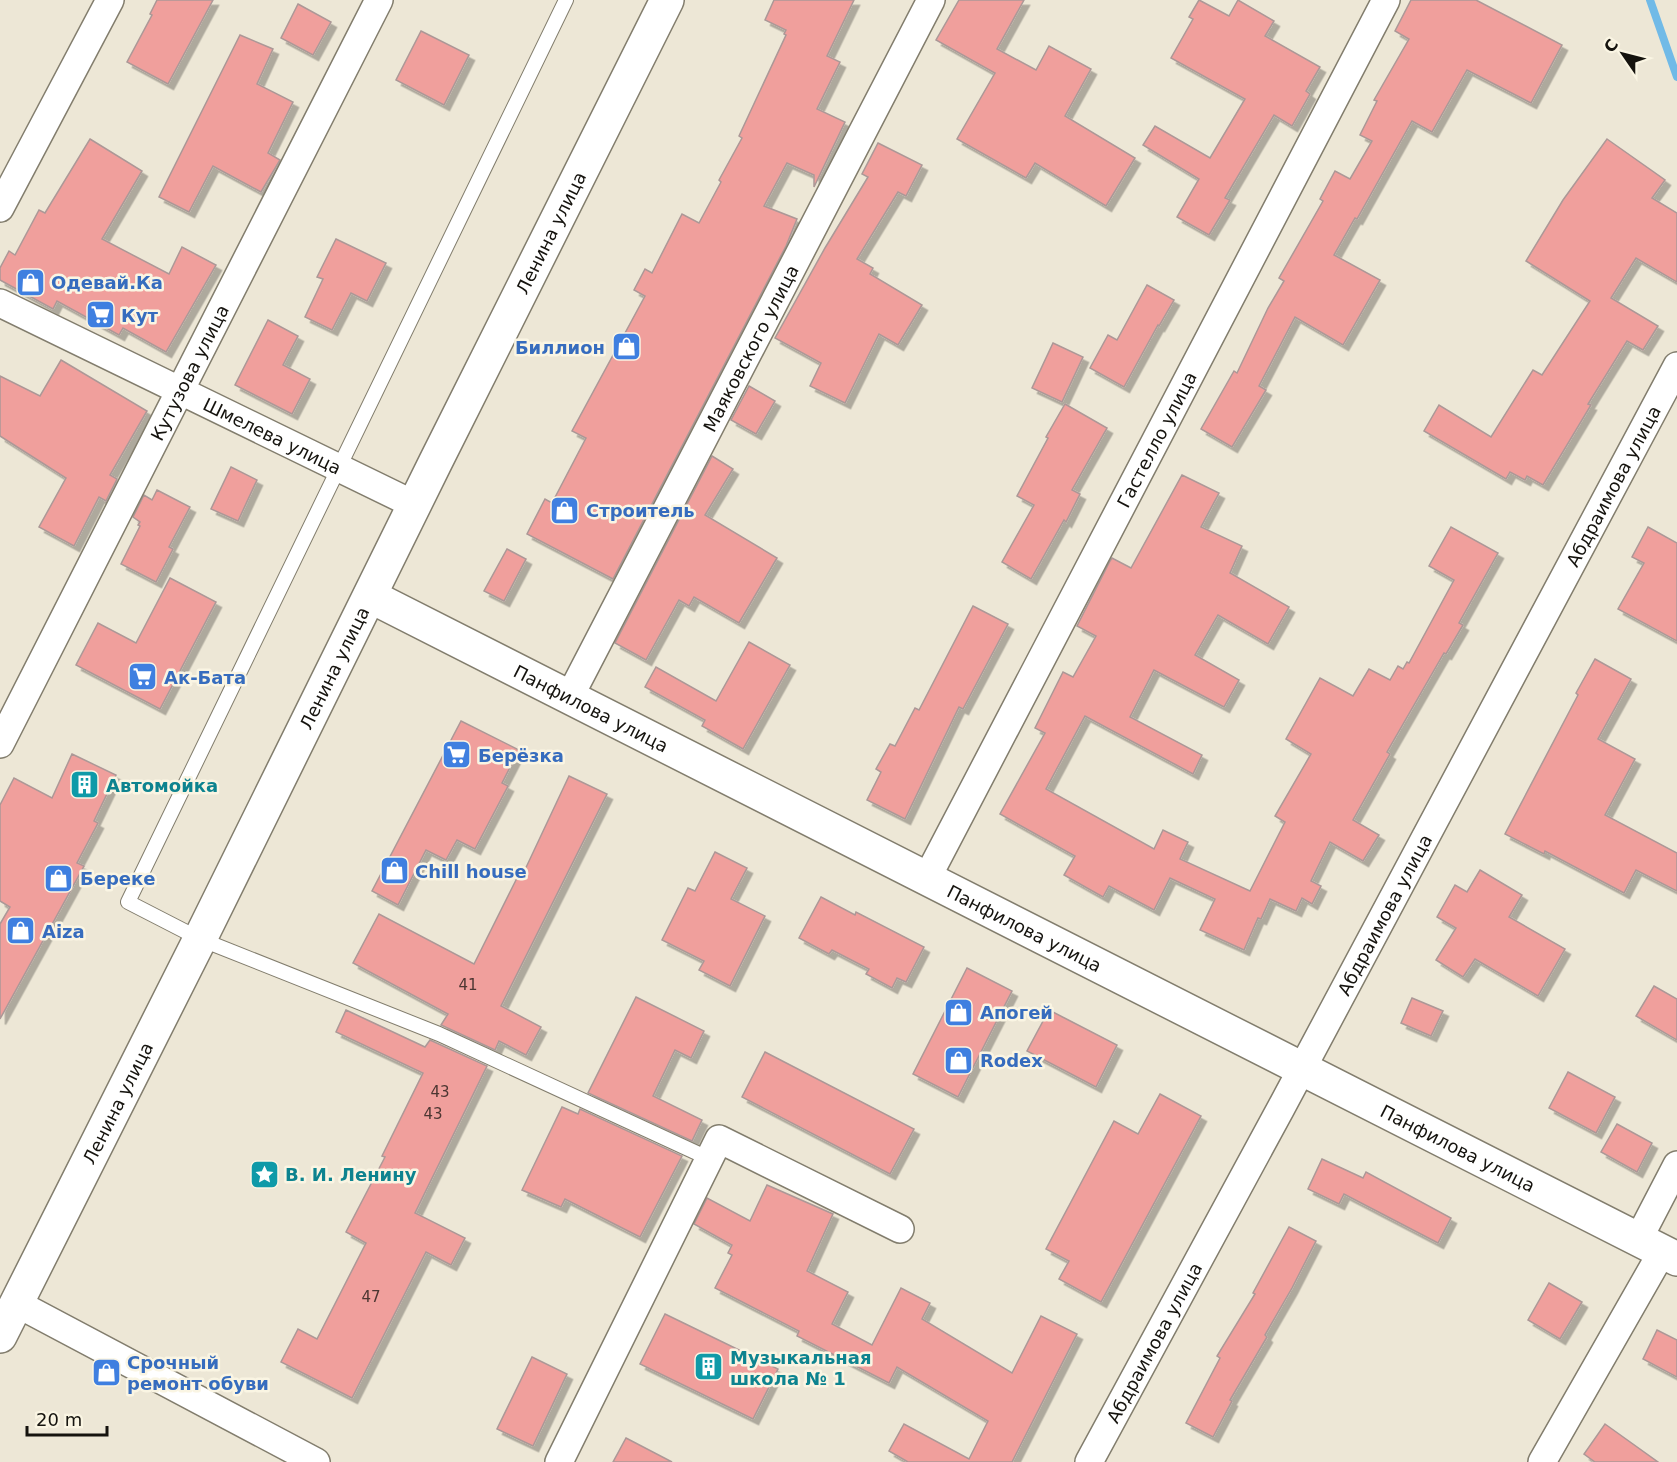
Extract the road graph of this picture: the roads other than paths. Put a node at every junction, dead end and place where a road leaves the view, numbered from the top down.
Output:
1 (110, 0) edge
2 (379, 0) edge
3 (566, 0) edge
4 (667, 0) edge
5 (931, 0) edge
6 (1386, 0) edge
7 (0, 208) edge
8 (0, 303) edge
9 (1677, 366) edge
10 (181, 391) junction
11 (339, 468) junction
12 (415, 505) junction
13 (370, 596) junction
14 (570, 696) junction
15 (0, 744) edge
16 (927, 878) junction
17 (200, 939) junction
18 (1302, 1069) junction
19 (710, 1159) junction
20 (1677, 1166) edge
21 (900, 1228) dead end
22 (1659, 1250) edge
23 (16, 1303) junction
24 (0, 1336) edge
25 (316, 1462) edge
26 (559, 1462) edge
27 (1089, 1462) edge
28 (1542, 1462) edge

1 - 7 street
2 - 10 street, Кутузова улица
3 - 11 lane
4 - 12 main road, Ленина улица
5 - 14 street, Маяковского улица
6 - 16 street, Гастелло улица
8 - 10 street, Шмелева улица
9 - 18 street, Абдраимова улица
10 - 11 street, Шмелева улица
10 - 15 street, Кутузова улица
11 - 12 street, Шмелева улица
11 - 17 lane
12 - 13 main road, Ленина улица
13 - 14 main road, Панфилова улица
13 - 17 main road, Ленина улица
14 - 16 main road, Панфилова улица
16 - 18 main road, Панфилова улица
17 - 19 lane
17 - 23 main road, Ленина улица
18 - 22 main road, Панфилова улица
18 - 27 street, Абдраимова улица
19 - 21 street
19 - 26 street
20 - 22 street
22 - 28 street
23 - 24 main road, Ленина улица
23 - 25 street

